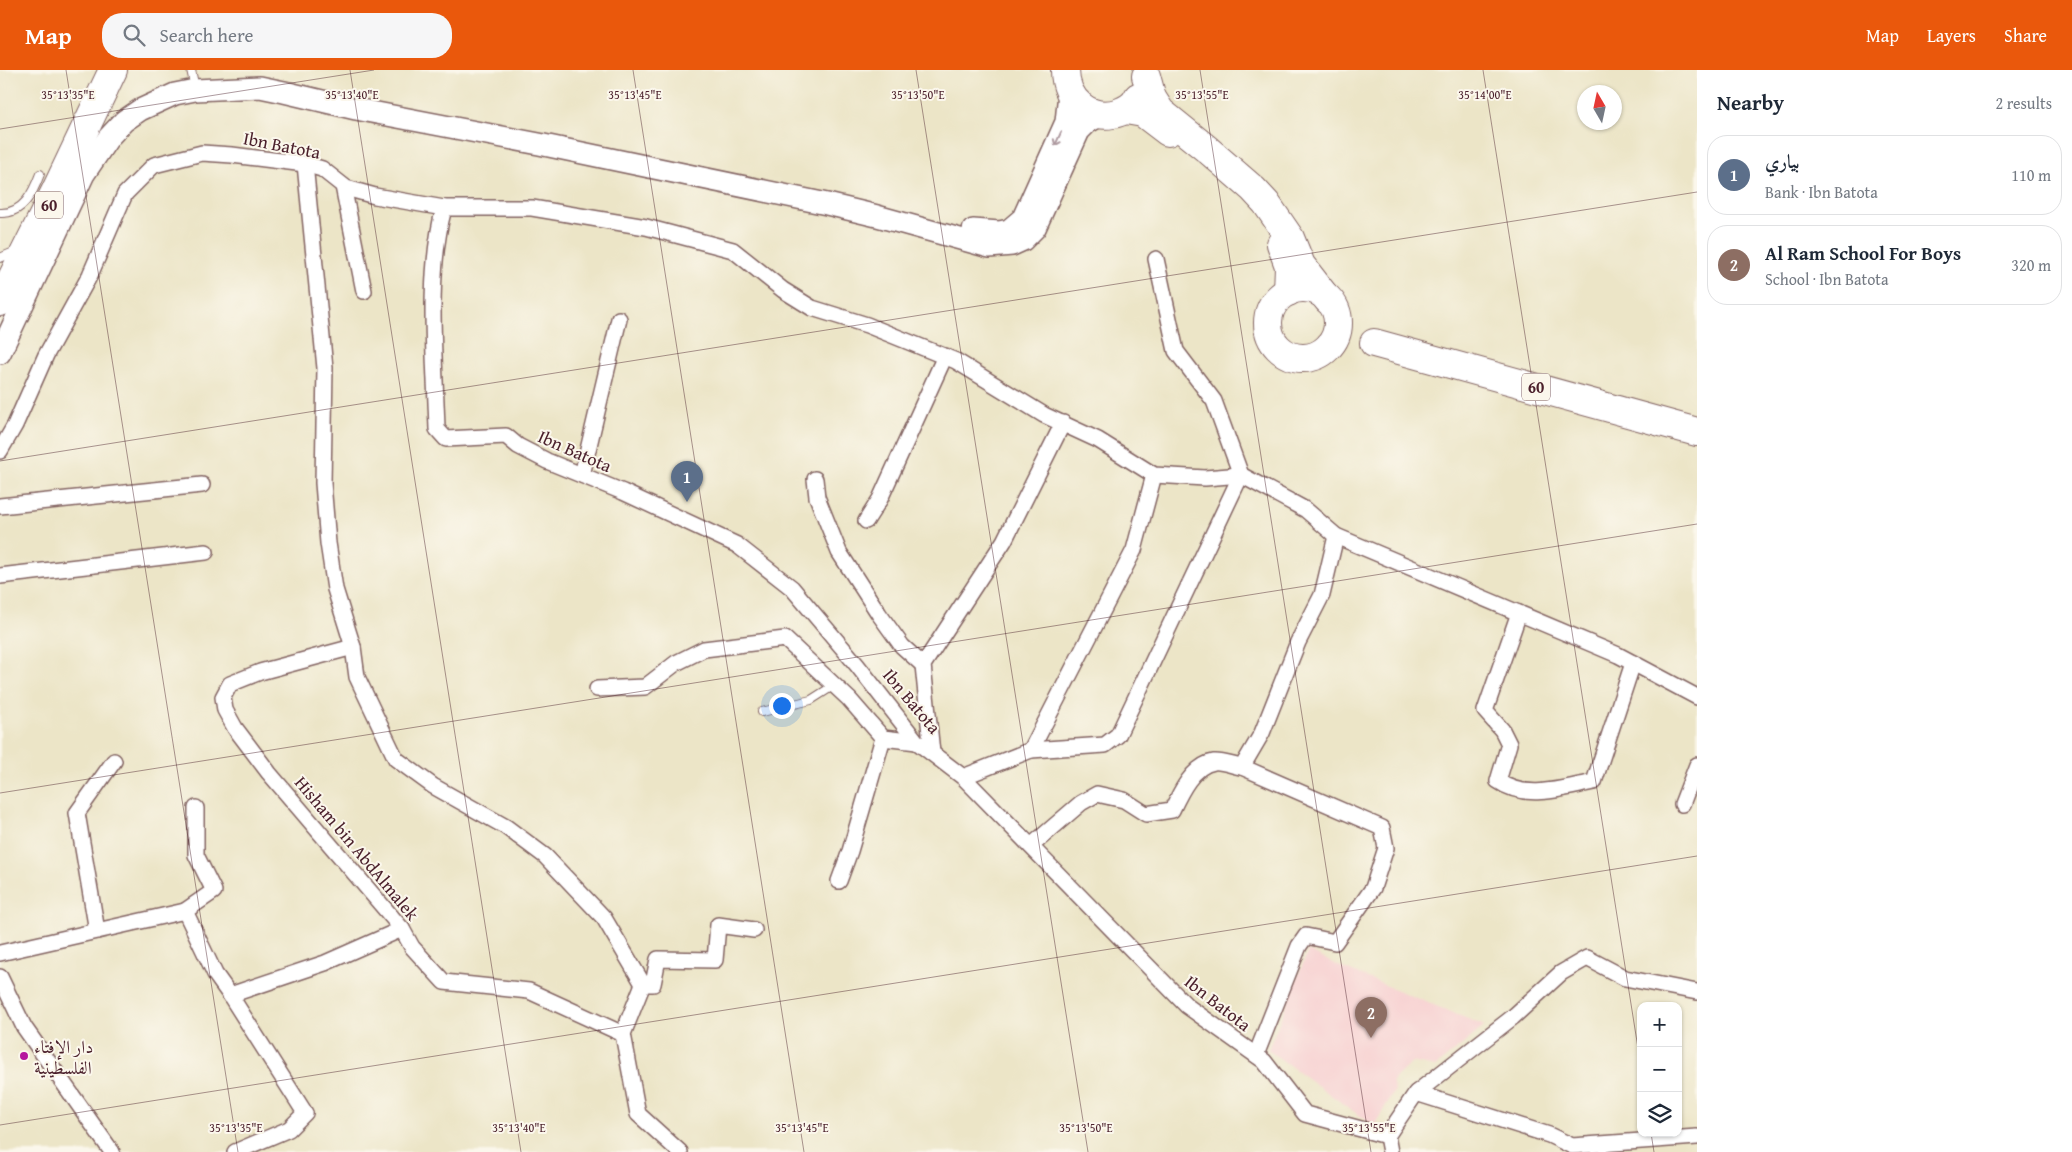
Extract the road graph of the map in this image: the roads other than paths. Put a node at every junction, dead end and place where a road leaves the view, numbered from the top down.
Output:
1 (113, 70) edge
2 (126, 70) edge
3 (1146, 73) edge
4 (193, 80) edge
5 (1067, 81) edge
6 (96, 107) junction
7 (1113, 112) junction
8 (304, 164) junction
9 (40, 174) dead end
10 (343, 186) junction
11 (1043, 194) junction
12 (444, 208) junction
13 (0, 213) edge
14 (37, 226) junction
15 (18, 250) junction
16 (0, 258) edge
17 (1156, 259) dead end
18 (10, 264) dead end
19 (364, 291) dead end
20 (1288, 292) junction
21 (0, 302) edge
22 (1333, 309) junction
23 (619, 319) dead end
24 (1374, 343) junction
25 (1330, 345) junction
26 (0, 353) edge
27 (945, 356) junction
28 (1062, 424) junction
29 (1697, 432) edge
30 (0, 450) edge
31 (582, 475) junction
32 (1241, 475) junction
33 (1154, 476) junction
34 (815, 479) dead end
35 (202, 485) dead end
36 (0, 506) edge
37 (866, 521) dead end
38 (1336, 536) junction
39 (206, 552) dead end
40 (0, 576) edge
41 (1519, 613) junction
42 (353, 647) junction
43 (1633, 663) junction
44 (923, 665) junction
45 (833, 686) junction
46 (597, 689) dead end
47 (1697, 697) edge
48 (762, 712) dead end
49 (883, 738) junction
50 (917, 742) junction
51 (1031, 750) junction
52 (932, 753) junction
53 (114, 761) dead end
54 (1697, 765) edge
55 (1242, 767) junction
56 (962, 777) junction
57 (1682, 804) dead end
58 (196, 808) dead end
59 (1031, 846) junction
60 (839, 881) dead end
61 (186, 911) junction
62 (402, 929) junction
63 (754, 930) dead end
64 (97, 931) junction
65 (0, 953) edge
66 (0, 977) edge
67 (643, 984) junction
68 (1697, 992) edge
69 (230, 995) junction
70 (623, 1034) junction
71 (1256, 1055) junction
72 (1416, 1093) junction
73 (1387, 1136) junction
74 (1697, 1137) edge
75 (112, 1152) edge
76 (235, 1152) edge
77 (680, 1152) edge
78 (1390, 1152) edge

1 - 6 highway, 60
2 - 6 highway, 60
3 - 7 highway, 60
3 - 22 highway, 60
4 - 11 street
4 - 26 street
5 - 7 highway
5 -> 11 street
6 - 14 highway, 60
7 - 11 street
7 - 20 highway
8 - 10 street, Ibn Batota
8 - 30 street, Ibn Batota
8 - 42 street
9 - 13 lane
10 - 12 street, Ibn Batota
10 - 19 street
12 - 27 street
12 - 31 street, Ibn Batota
14 - 15 lane
14 - 21 highway, 60
15 - 16 lane
15 - 18 lane
17 - 32 street
20 - 22 highway, 60
20 - 25 highway, 60
22 - 24 highway, 60
22 - 25 highway
23 - 31 street
24 - 25 highway, 60
24 - 29 highway, 60
27 - 28 street
27 - 37 street
28 - 33 street
28 - 44 street
31 - 50 street, Ibn Batota
32 - 33 street
32 - 38 street
32 - 51 street
33 - 51 street
34 - 44 street
35 - 36 street
38 - 41 street
38 - 55 street
39 - 40 street
41 - 43 street
41 - 43 street
42 - 62 street, Hisham bin AbdAlmalek
42 - 67 street
43 - 47 street
44 - 52 street
45 - 46 street
45 - 48 lane
45 - 49 street
49 - 50 street
49 - 60 street
50 - 52 street, Ibn Batota
51 - 56 street
52 - 56 street, Ibn Batota
53 - 64 street
54 - 57 street
55 - 59 street
55 - 71 street
56 - 59 street, Ibn Batota
58 - 61 street
59 - 71 street, Ibn Batota
61 - 64 street
61 - 69 street
62 - 69 street
62 - 70 street, Hisham bin AbdAlmalek
63 - 67 street
64 - 65 street
66 - 75 street
67 - 70 street
68 - 72 street
69 - 76 street
70 - 77 street
71 - 73 street, Ibn Batota
72 - 73 street
72 - 74 street
73 - 78 street

